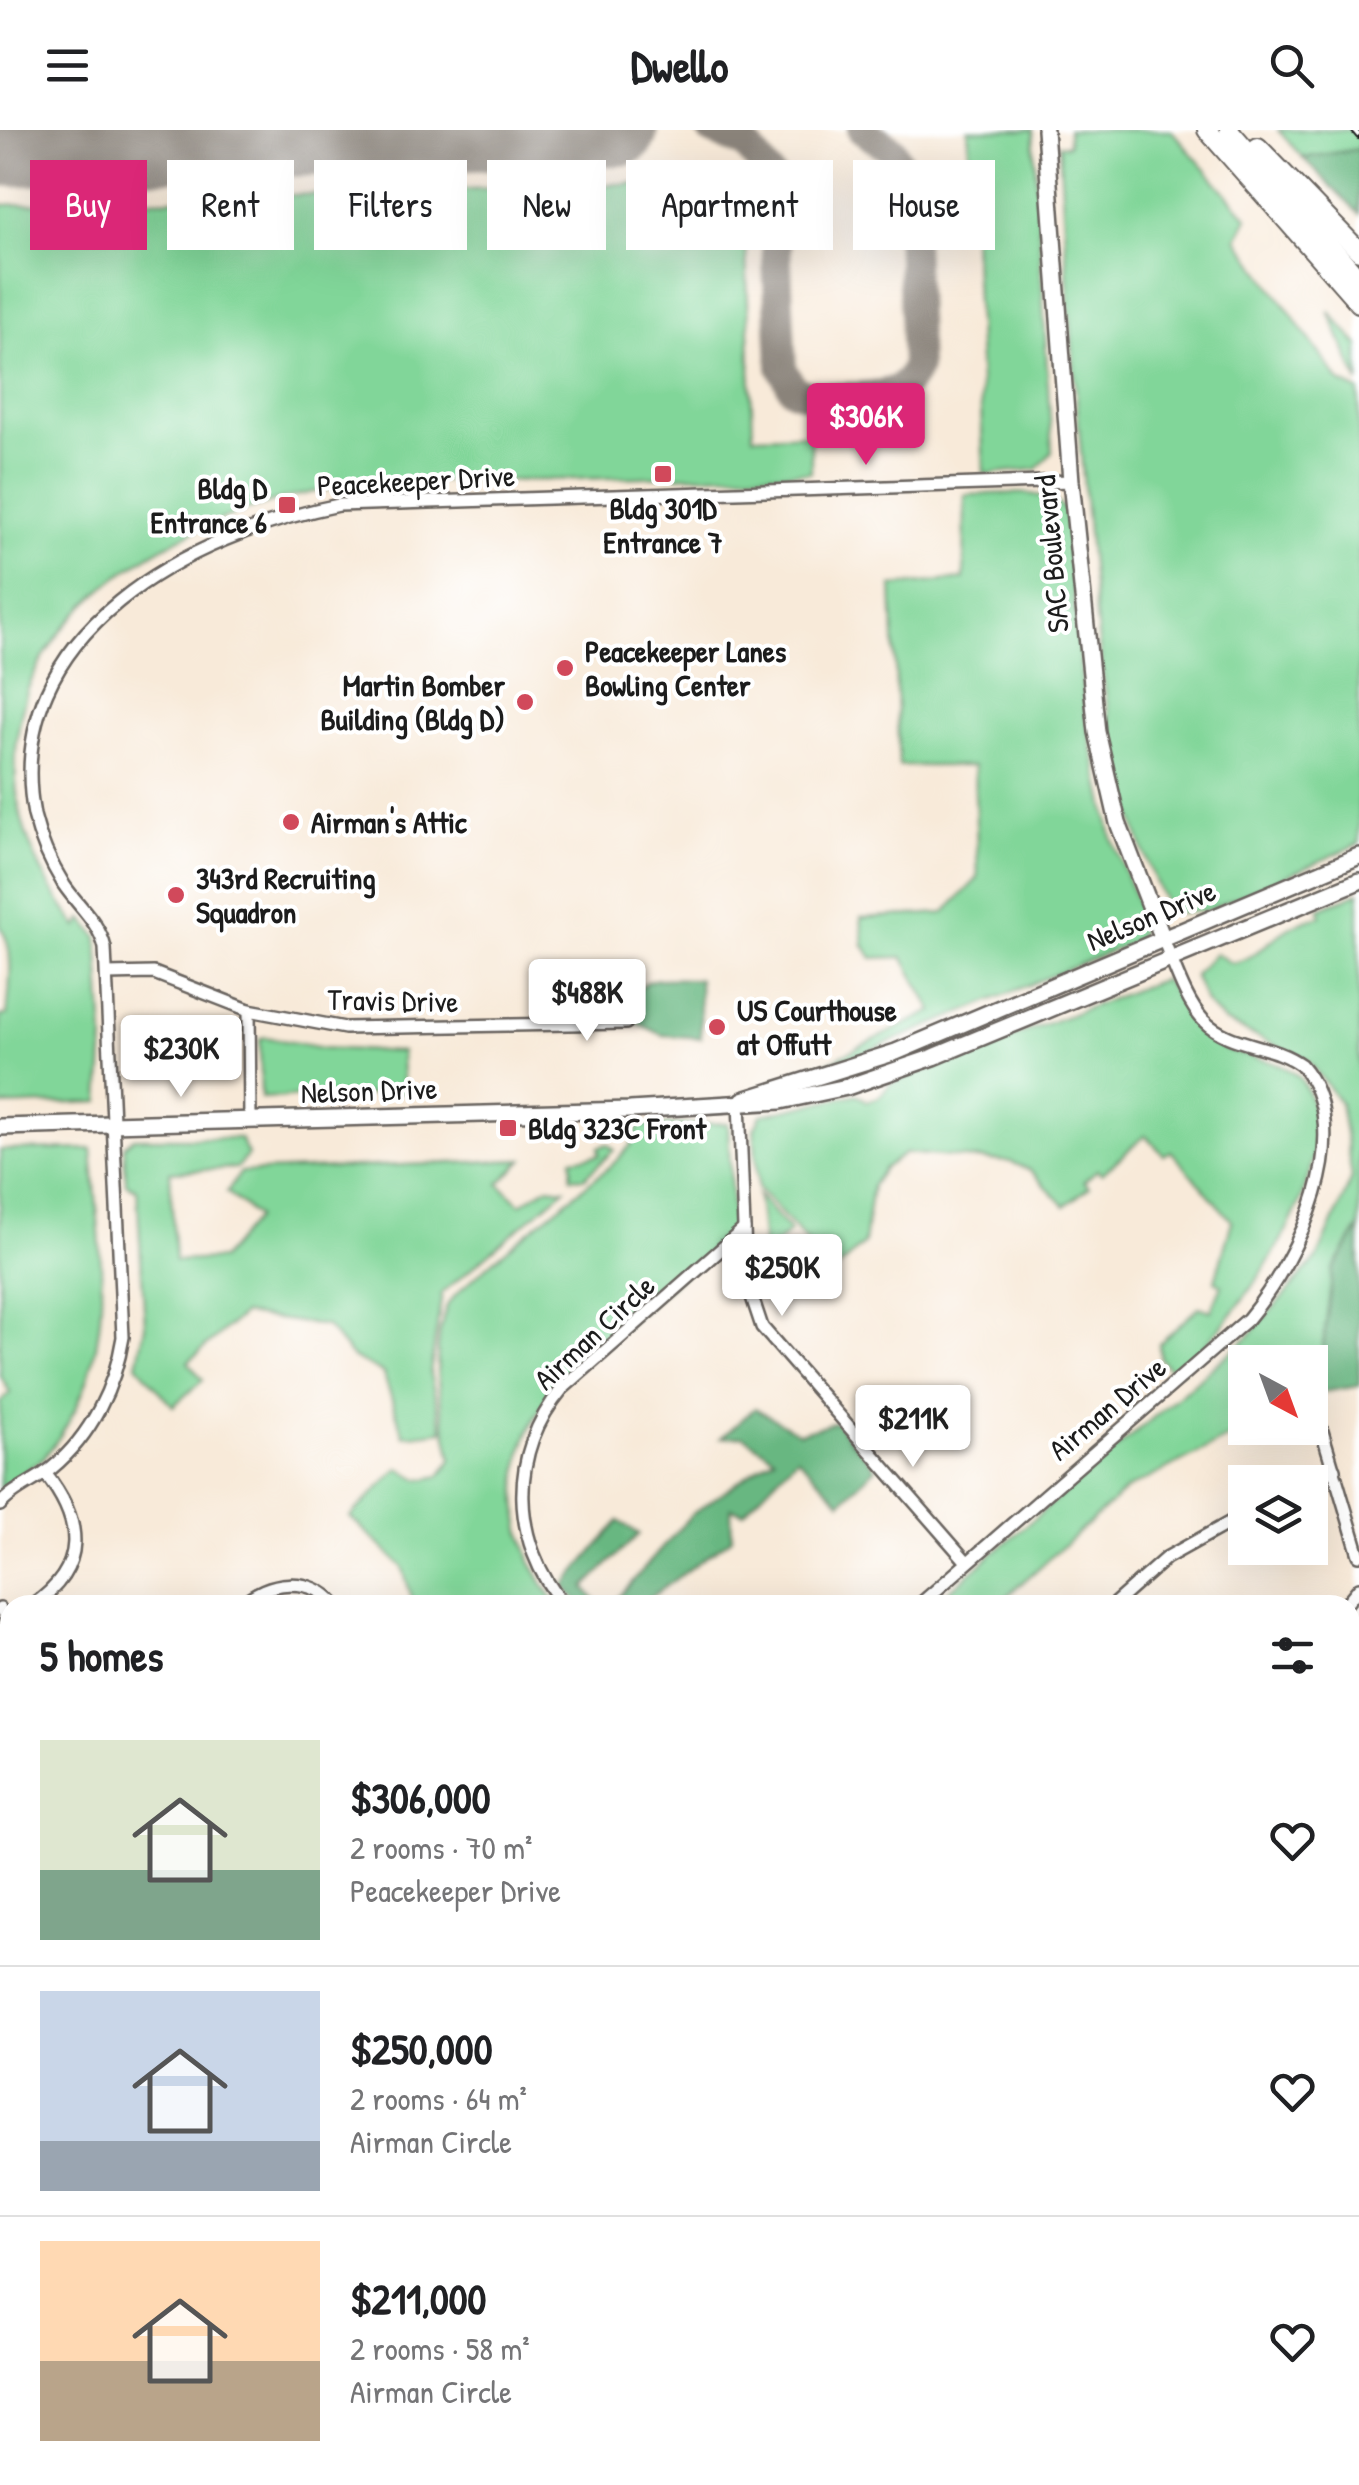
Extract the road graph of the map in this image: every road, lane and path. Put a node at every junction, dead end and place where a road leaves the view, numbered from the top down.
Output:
1 (1045, 130) edge
2 (1208, 130) edge
3 (1229, 130) edge
4 (1241, 130) edge
5 (1359, 251) edge
6 (1359, 279) edge
7 (1359, 303) edge
8 (1072, 481) junction
9 (1359, 856) edge
10 (1359, 882) edge
11 (1164, 939) junction
12 (1173, 961) junction
13 (107, 974) junction
14 (249, 1010) junction
15 (626, 1023) dead end
16 (739, 1102) junction
17 (250, 1121) junction
18 (114, 1123) junction
19 (0, 1128) edge
20 (1340, 1134) dead end
21 (1339, 1153) dead end
22 (744, 1228) junction
23 (1327, 1445) edge
24 (1334, 1469) junction
25 (1328, 1472) edge
26 (46, 1473) junction
27 (2, 1502) edge
28 (1228, 1523) edge
29 (1359, 1555) edge
30 (967, 1562) junction
31 (45, 1595) edge
32 (253, 1595) edge
33 (324, 1595) edge
34 (558, 1595) edge
35 (930, 1595) edge
36 (1124, 1595) edge

1 - 8 street, SAC Boulevard
2 - 7 main road
3 - 6 main road
4 - 5 main road
8 - 11 street, SAC Boulevard
8 - 13 street, Peacekeeper Drive
9 - 11 street, Nelson Drive
10 - 12 street, Nelson Drive
11 - 12 street, SAC Boulevard
11 - 16 street, Nelson Drive
12 - 16 street, Nelson Drive
12 - 20 street, SAC Boulevard
13 - 14 street, Travis Drive
13 - 18 street, Peacekeeper Drive
14 - 15 street, Travis Drive
14 - 17 street
16 - 17 street, Nelson Drive
16 - 22 street
17 - 18 street, Nelson Drive
18 - 19 street, Nelson Drive
18 - 26 street
21 - 30 street, Airman Drive
22 - 30 street
22 - 34 street, Airman Circle
23 - 24 street
24 - 25 street
24 - 29 street
26 - 27 street
26 - 31 street
28 - 36 street
30 - 35 street
32 - 33 street

